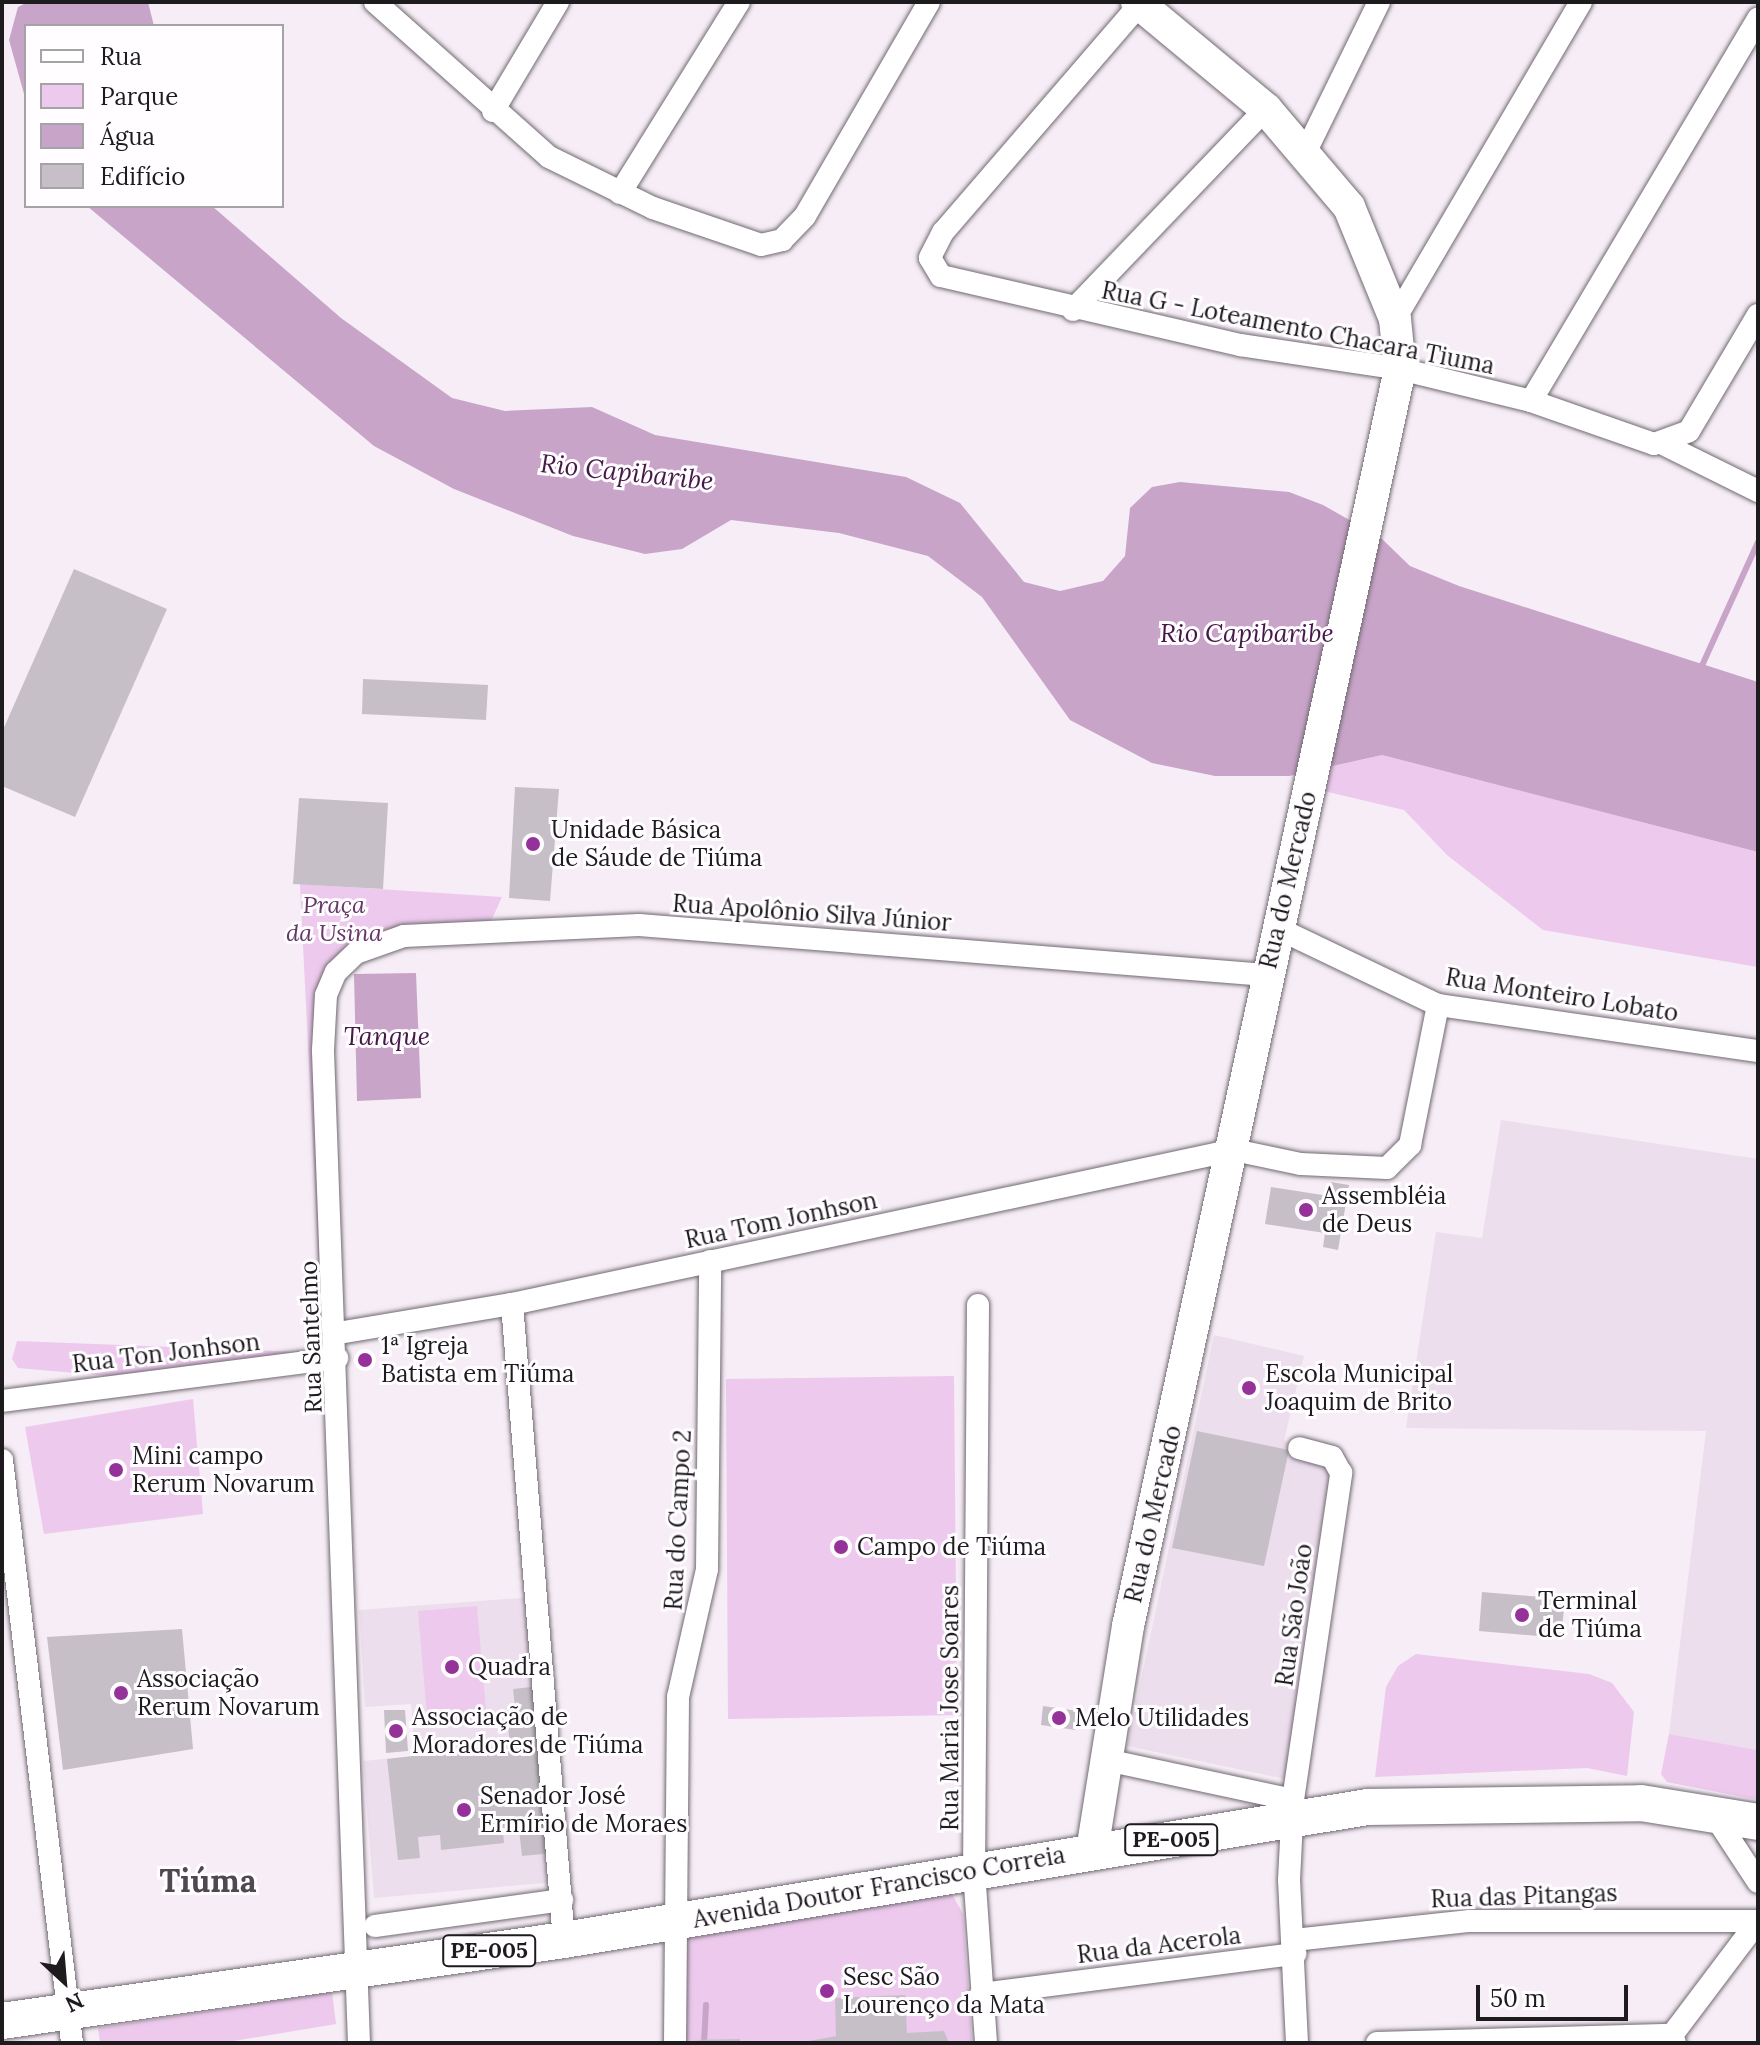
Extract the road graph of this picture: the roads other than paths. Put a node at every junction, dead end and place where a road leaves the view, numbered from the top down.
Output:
1 (375, 2) edge
2 (558, 2) edge
3 (739, 2) edge
4 (929, 2) edge
5 (1379, 2) edge
6 (1581, 2) edge
7 (1145, 5) edge
8 (1758, 18) edge
9 (1266, 109) junction
10 (493, 111) junction
11 (1306, 151) junction
12 (620, 193) junction
13 (1073, 310) junction
14 (1758, 315) edge
15 (1395, 319) junction
16 (1400, 369) junction
17 (1531, 401) junction
18 (1665, 445) junction
19 (1758, 491) edge
20 (1277, 928) junction
21 (356, 953) joint
22 (1266, 975) junction
23 (1438, 1005) junction
24 (1758, 1051) edge
25 (1234, 1150) junction
26 (710, 1261) junction
27 (512, 1304) junction
28 (978, 1305) dead end
29 (338, 1333) junction
30 (337, 1358) junction
31 (2, 1401) edge
32 (1299, 1448) dead end
33 (2, 1460) edge
34 (1102, 1759) junction
35 (1293, 1809) junction
36 (1714, 1815) junction
37 (1758, 1822) edge
38 (1092, 1851) junction
39 (974, 1871) junction
40 (1758, 1882) edge
41 (562, 1900) junction
42 (681, 1921) junction
43 (1757, 1921) edge
44 (375, 1926) dead end
45 (564, 1940) junction
46 (1294, 1947) junction
47 (357, 1970) junction
48 (981, 1994) junction
49 (2, 2021) edge
50 (71, 2029) edge
51 (1674, 2039) edge
52 (359, 2043) edge
53 (675, 2043) edge
54 (986, 2043) edge
55 (1297, 2043) edge
56 (1377, 2043) edge

1 - 10 street
2 - 10 street
3 - 12 street
4 - 12 street
5 - 11 street
6 - 15 street
7 - 9 main road, Rua do Mercado
7 - 13 street, Rua G - Loteamento Chacara Tiuma
8 - 17 street
9 - 11 main road, Rua do Mercado
9 - 13 street
10 - 12 street
11 - 15 main road, Rua do Mercado
13 - 16 street, Rua G - Loteamento Chacara Tiuma
14 - 18 street
15 - 16 main road, Rua do Mercado
16 - 17 street, Rua G - Loteamento Chacara Tiuma
16 - 20 main road, Rua do Mercado
17 - 18 street, Rua G - Loteamento Chacara Tiuma
18 - 19 street, Rua G - Loteamento Chacara Tiuma
20 - 22 main road, Rua do Mercado
20 - 23 street, Rua Monteiro Lobato
21 - 22 street, Rua Apolônio Silva Júnior
21 - 29 street, Rua Santelmo
22 - 25 main road, Rua do Mercado
23 - 24 street, Rua Monteiro Lobato
23 - 25 street, Rua Tom Jonhson
25 - 26 street, Rua Tom Jonhson
25 - 34 main road, Rua do Mercado
26 - 27 street, Rua Tom Jonhson
26 - 42 street, Rua do Campo 2
27 - 29 street, Rua Tom Jonhson
27 - 41 street
28 - 39 street, Rua Maria Jose Soares
29 - 30 street, Rua Santelmo
30 - 31 street, Rua Ton Jonhson
30 - 47 street, Rua Santelmo
32 - 35 street, Rua São João
33 - 50 street
34 - 35 street
34 - 38 main road, Rua do Mercado
35 - 36 main road, Avenida Doutor Francisco Correia / PE-005
35 - 38 main road, Avenida Doutor Francisco Correia / PE-005
35 - 46 street, Rua São João
36 - 37 main road, Avenida Doutor Francisco Correia / PE-005
36 - 40 street
38 - 39 main road, Avenida Doutor Francisco Correia / PE-005
39 - 42 main road, Avenida Doutor Francisco Correia / PE-005
39 - 48 street, Rua Maria Jose Soares
41 - 44 street
41 - 45 street
42 - 45 main road, Avenida Doutor Francisco Correia / PE-005
42 - 53 street, Rua do Campo 2
43 - 46 street, Rua das Pitangas
43 - 51 street
45 - 47 main road, Avenida Doutor Francisco Correia / PE-005
46 - 48 street, Rua da Acerola
46 - 55 street, Rua São João
47 - 50 main road, Avenida Doutor Francisco Correia / PE-005
47 - 52 street, Rua Santelmo
48 - 54 street, Rua Maria Jose Soares
49 - 50 main road, Avenida Doutor Francisco Correia / PE-005
51 - 56 street

